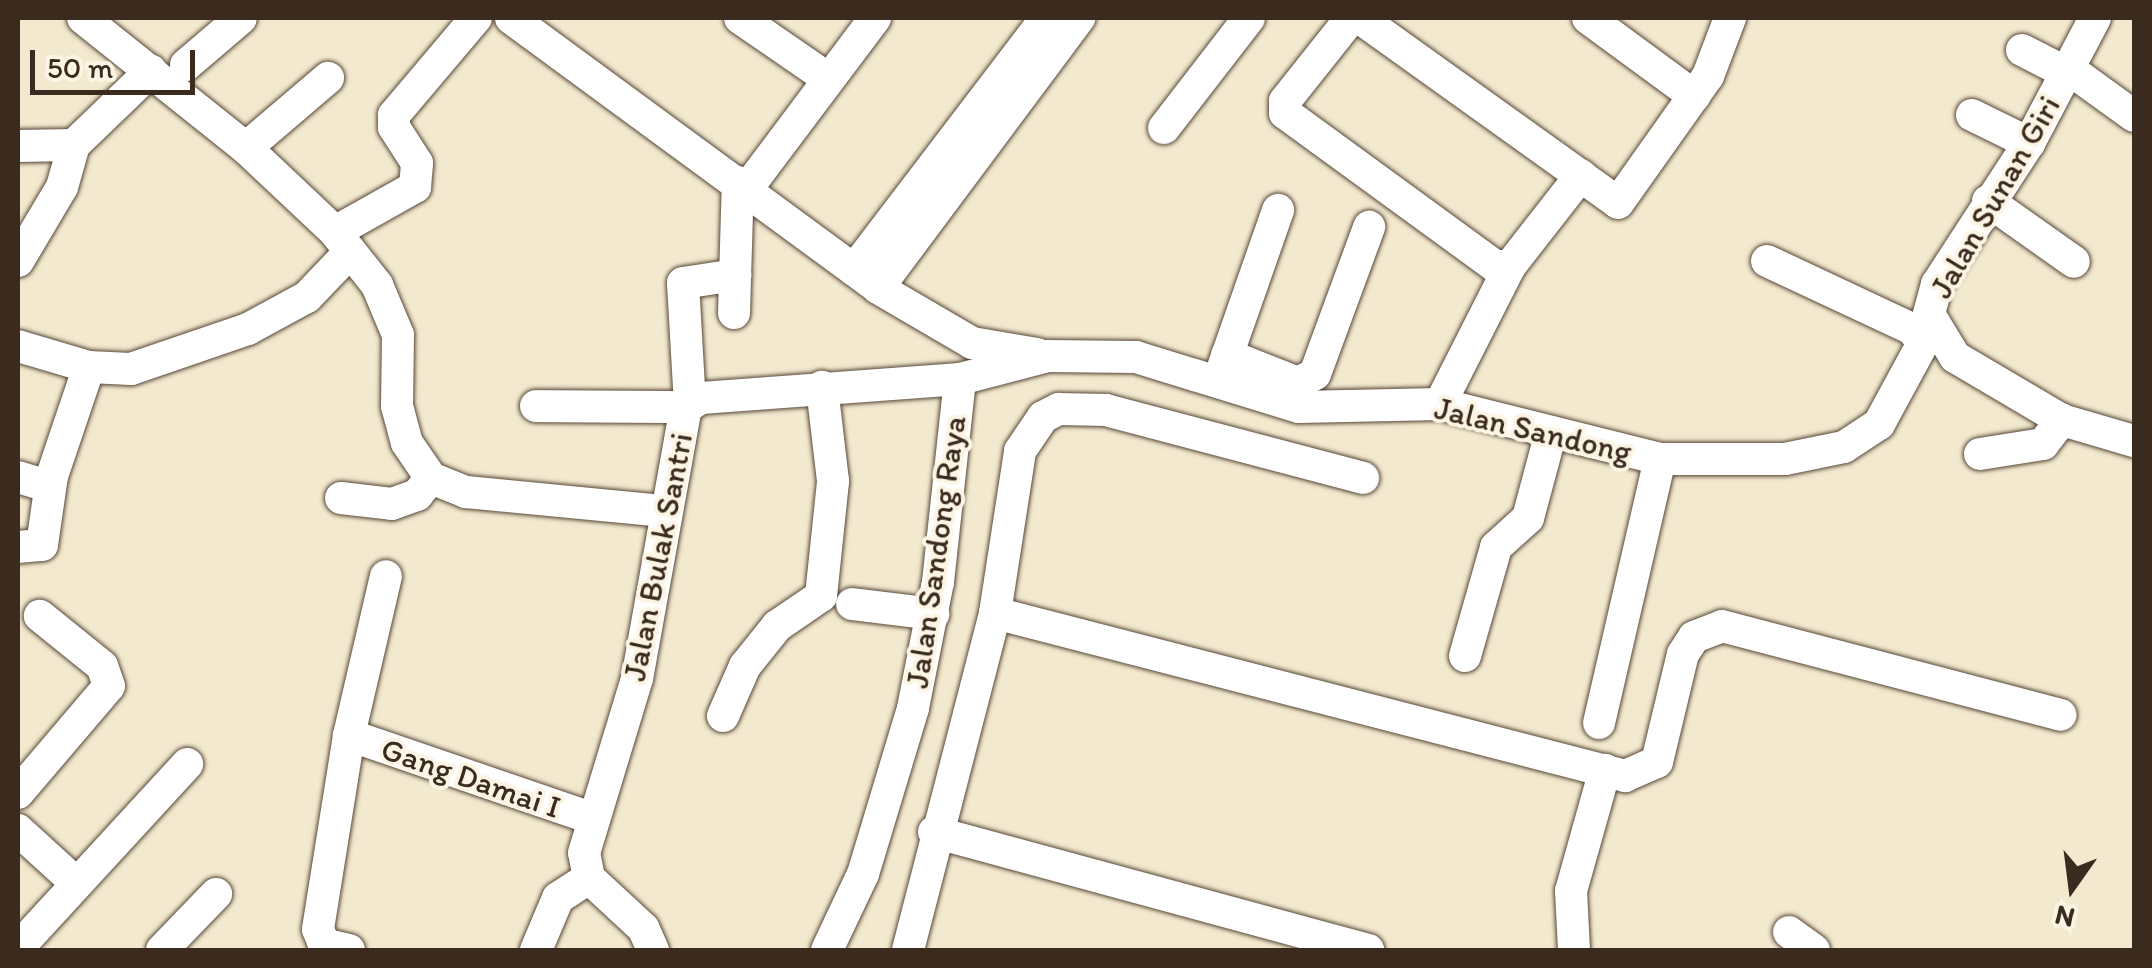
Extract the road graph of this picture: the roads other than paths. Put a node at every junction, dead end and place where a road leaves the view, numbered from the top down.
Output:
1 (83, 18) edge
2 (241, 18) edge
3 (476, 18) edge
4 (511, 18) edge
5 (740, 18) edge
6 (875, 18) edge
7 (1046, 18) edge
8 (1078, 18) edge
9 (1249, 18) edge
10 (1350, 18) edge
11 (1588, 18) edge
12 (1730, 18) edge
13 (2094, 18) edge
14 (1381, 23) edge
15 (2022, 50) dead end
16 (186, 65) dead end
17 (151, 71) junction
18 (2068, 71) junction
19 (328, 78) dead end
20 (827, 78) junction
21 (1694, 96) junction
22 (1972, 115) dead end
23 (2134, 116) edge
24 (1164, 128) dead end
25 (2029, 143) junction
26 (74, 145) junction
27 (18, 146) edge
28 (246, 148) junction
29 (1581, 175) junction
30 (742, 186) junction
31 (1988, 201) junction
32 (1278, 210) dead end
33 (1369, 227) dead end
34 (342, 242) junction
35 (18, 261) edge
36 (1767, 261) dead end
37 (2074, 262) dead end
38 (1510, 266) junction
39 (736, 275) junction
40 (866, 279) junction
41 (734, 313) dead end
42 (1930, 338) junction
43 (18, 346) edge
44 (1048, 356) junction
45 (89, 366) junction
46 (1222, 369) junction
47 (960, 379) junction
48 (822, 387) junction
49 (1440, 404) junction
50 (536, 406) dead end
51 (688, 406) junction
52 (2062, 420) junction
53 (1551, 432) junction
54 (2134, 441) edge
55 (1980, 454) dead end
56 (1660, 459) junction
57 (52, 476) junction
58 (18, 477) edge
59 (431, 478) junction
60 (1363, 478) dead end
61 (342, 498) dead end
62 (662, 511) junction
63 (18, 547) edge
64 (386, 576) dead end
65 (852, 604) dead end
66 (995, 613) junction
67 (933, 614) junction
68 (40, 616) dead end
69 (1465, 656) dead end
70 (723, 716) dead end
71 (2061, 716) dead end
72 (1599, 723) dead end
73 (349, 734) junction
74 (187, 764) dead end
75 (1606, 770) junction
76 (18, 793) edge
77 (594, 819) junction
78 (18, 830) edge
79 (934, 832) junction
80 (589, 878) junction
81 (76, 883) junction
82 (216, 894) dead end
83 (18, 948) edge
84 (162, 950) edge
85 (349, 950) edge
86 (536, 950) edge
87 (654, 950) edge
88 (826, 950) edge
89 (908, 950) edge
90 (1368, 950) edge
91 (1574, 950) edge

1 - 17 street
2 - 16 street
3 - 34 street
4 - 30 street
5 - 20 street
6 - 20 street
7 - 40 street
8 - 40 street
9 - 24 street
10 - 38 street
11 - 21 street
12 - 21 street
13 - 18 street, Jalan Sunan Giri
14 - 29 street
15 - 18 street
17 - 26 street
17 - 28 street
18 - 23 street
18 - 25 street, Jalan Sunan Giri
19 - 28 street
20 - 30 street
21 - 29 street
22 - 25 street
25 - 31 street, Jalan Sunan Giri
26 - 27 street
26 - 35 street
28 - 34 street
29 - 38 street
30 - 39 street
30 - 40 street
31 - 37 street
31 - 42 street, Jalan Sunan Giri
32 - 46 street
33 - 46 street
34 - 45 street
34 - 59 street
36 - 42 street
38 - 49 street
39 - 41 street
39 - 51 street
40 - 44 street
42 - 52 street, Jalan Sunan Giri
42 - 56 street, Jalan Sandong
43 - 45 street
44 - 46 street, Jalan Sandong
44 - 47 street, Jalan Sandong
45 - 57 street
46 - 49 street, Jalan Sandong
47 - 48 street, Jalan Bulak Santri
47 - 67 street, Jalan Sandong Raya
48 - 51 street, Jalan Bulak Santri
48 - 70 street
49 - 53 street, Jalan Sandong
50 - 51 street
51 - 62 street, Jalan Bulak Santri
52 - 54 street, Jalan Sunan Giri
52 - 55 street
53 - 56 street, Jalan Sandong
53 - 69 street
56 - 72 street
57 - 58 street
57 - 63 street
59 - 61 street
59 - 62 street
60 - 66 street
62 - 77 street, Jalan Bulak Santri
64 - 73 street
65 - 67 street
66 - 75 street
66 - 79 street
67 - 88 street, Jalan Sandong Raya
68 - 76 street
71 - 75 street
73 - 77 street, Gang Damai I
73 - 85 street
74 - 81 street
75 - 91 street
77 - 80 street, Jalan Bulak Santri
78 - 81 street
79 - 89 street
79 - 90 street
80 - 86 street
80 - 87 street
81 - 83 street
82 - 84 street

